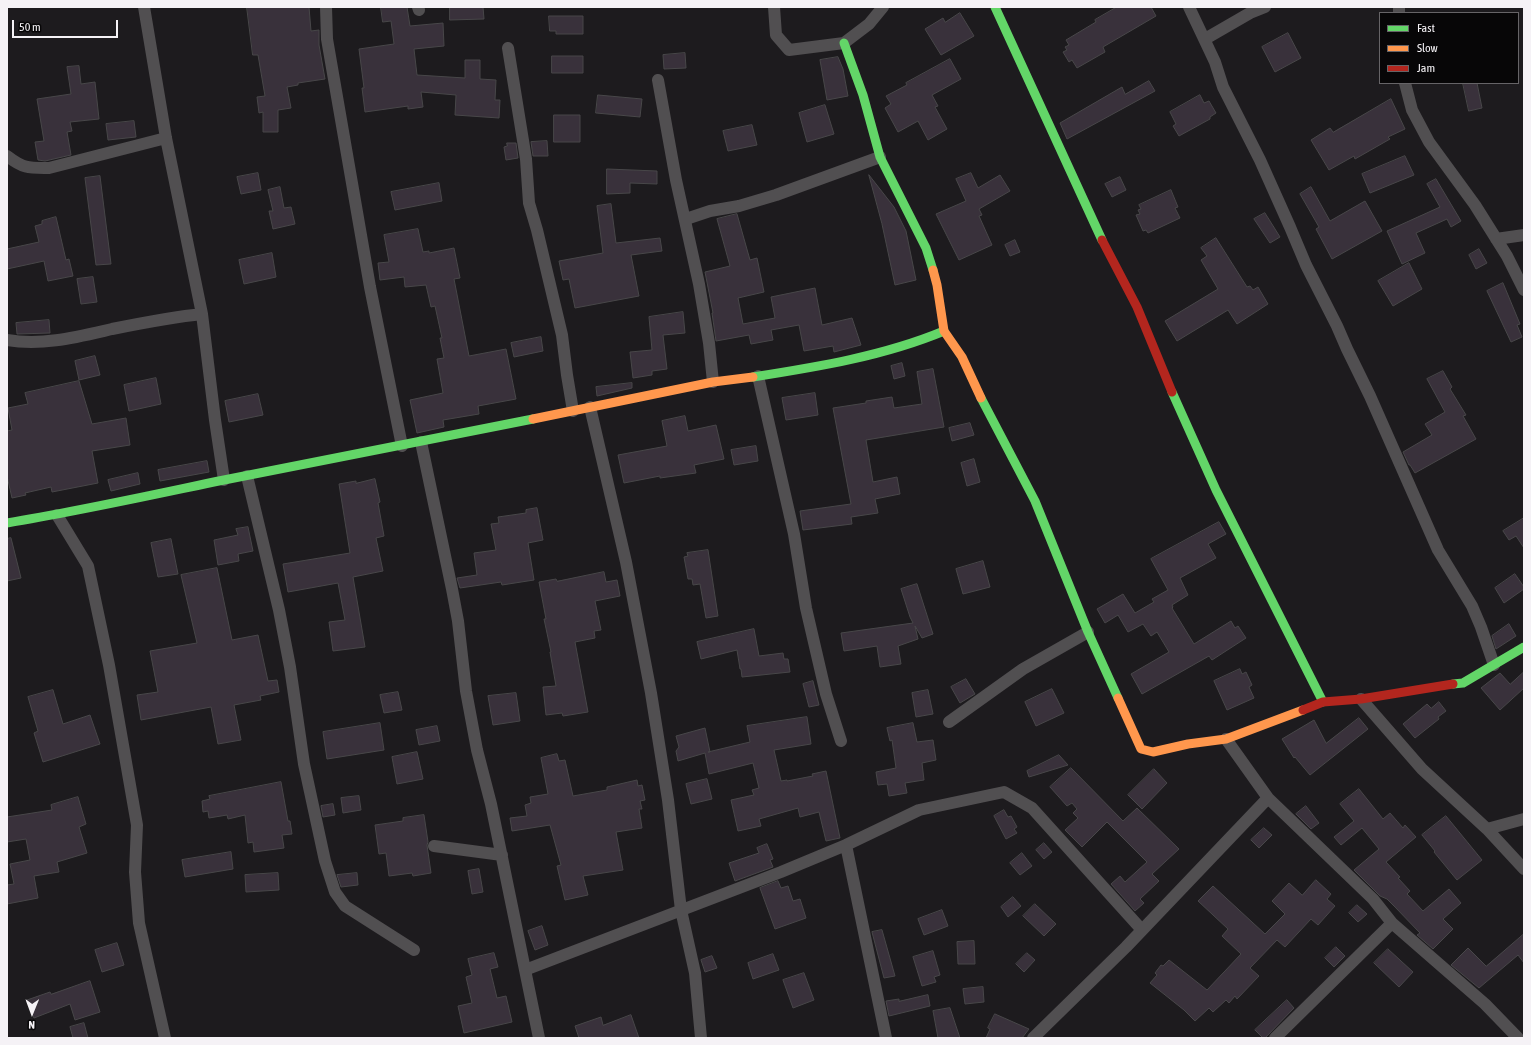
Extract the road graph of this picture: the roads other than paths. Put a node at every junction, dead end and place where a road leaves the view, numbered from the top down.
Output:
1 (144, 7) edge
2 (326, 7) edge
3 (774, 7) edge
4 (883, 7) edge
5 (995, 7) edge
6 (1189, 7) edge
7 (1265, 7) edge
8 (1205, 39) junction
9 (844, 43) junction
10 (508, 48) dead end
11 (658, 80) dead end
12 (1405, 84) edge
13 (166, 138) junction
14 (7, 156) edge
15 (880, 157) junction
16 (686, 219) junction
17 (1524, 236) edge
18 (1496, 239) junction
19 (1524, 290) edge
20 (202, 314) junction
21 (944, 331) junction
22 (7, 340) edge
23 (758, 376) junction
24 (714, 382) junction
25 (590, 407) junction
26 (573, 411) junction
27 (421, 442) junction
28 (402, 446) junction
29 (248, 476) junction
30 (224, 480) junction
31 (56, 514) junction
32 (7, 523) edge
33 (1088, 632) junction
34 (1524, 647) edge
35 (1494, 665) junction
36 (1361, 699) junction
37 (1323, 702) junction
38 (949, 722) dead end
39 (1226, 739) junction
40 (841, 742) dead end
41 (1268, 798) junction
42 (1524, 819) edge
43 (1487, 829) junction
44 (846, 845) junction
45 (434, 846) dead end
46 (502, 855) junction
47 (1524, 869) edge
48 (681, 910) junction
49 (1392, 923) junction
50 (1142, 930) junction
51 (414, 950) dead end
52 (525, 970) junction
53 (165, 1038) edge
54 (539, 1038) edge
55 (701, 1038) edge
56 (886, 1038) edge
57 (1033, 1038) edge
58 (1275, 1038) edge
59 (1518, 1038) edge

1 - 13 street
2 - 28 street
3 - 9 street
4 - 9 street
5 - 37 street
6 - 8 street
7 - 8 street
8 - 35 street
9 - 15 street
10 - 26 street
11 - 16 street
12 - 18 street
13 - 14 street
13 - 20 street
15 - 16 street
15 - 21 street
16 - 24 street
17 - 18 street
18 - 19 street
20 - 22 street
20 - 30 street
21 - 23 street
21 - 33 street
23 - 24 street
23 - 40 street
24 - 25 street
25 - 26 street
25 - 48 street
26 - 27 street
27 - 28 street
27 - 46 street
28 - 29 street
29 - 30 street
29 - 51 street
30 - 31 street
31 - 32 street
31 - 53 street
33 - 38 street
33 - 39 street
34 - 35 street
35 - 36 street
36 - 37 street
36 - 43 street
37 - 39 street
39 - 41 street
41 - 49 street
41 - 50 street
42 - 43 street
43 - 47 street
44 - 48 street
44 - 50 street
44 - 56 street
45 - 46 street
46 - 52 street
48 - 52 street
48 - 55 street
49 - 58 street
49 - 59 street
50 - 57 street
52 - 54 street

